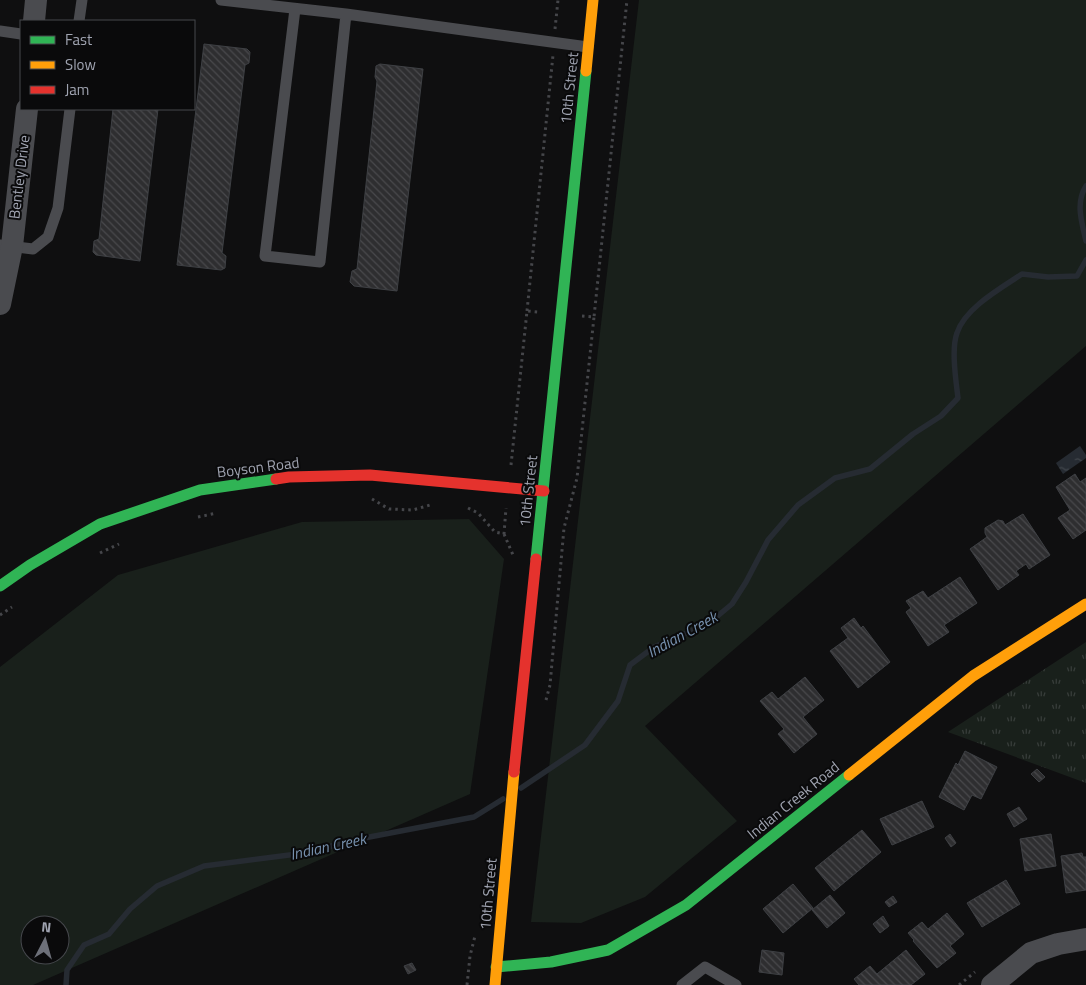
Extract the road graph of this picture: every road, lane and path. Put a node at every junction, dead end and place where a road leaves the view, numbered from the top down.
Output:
1 (36, 0) edge
2 (82, 0) edge
3 (221, 0) edge
4 (558, 0) edge
5 (593, 0) edge
6 (627, 0) edge
7 (295, 9) junction
8 (346, 14) junction
9 (34, 20) edge
10 (79, 20) edge
11 (0, 31) edge
12 (20, 34) edge
13 (554, 43) junction
14 (588, 47) junction
15 (26, 110) edge
16 (70, 110) edge
17 (6, 246) edge
18 (0, 304) edge
19 (527, 310) junction
20 (541, 312) dead end
21 (579, 316) dead end
22 (594, 317) junction
23 (512, 457) dead end
24 (544, 491) junction
25 (362, 499) dead end
26 (432, 504) dead end
27 (461, 507) dead end
28 (222, 512) dead end
29 (194, 518) dead end
30 (504, 528) dead end
31 (122, 542) dead end
32 (95, 555) dead end
33 (0, 586) edge
34 (1086, 604) edge
35 (14, 606) dead end
36 (0, 615) edge
37 (545, 704) dead end
38 (475, 934) dead end
39 (1086, 940) edge
40 (496, 967) junction
41 (696, 979) edge
42 (467, 985) edge
43 (495, 985) edge
44 (682, 985) edge
45 (736, 985) edge
46 (992, 985) edge

1 - 9 street
2 - 10 lane
3 - 7 lane
4 - 13 path
5 - 14 street, 10th Street
6 - 22 path
7 - 8 lane
7 - 8 lane
8 - 13 lane
11 - 12 lane
13 - 14 lane
13 - 19 path
14 - 24 street, 10th Street
15 - 17 street, Bentley Drive
16 - 17 lane
17 - 18 street, Bentley Drive
19 - 20 path
19 - 23 path
21 - 22 path
22 - 37 path
24 - 33 street, Boyson Road
24 - 40 street, 10th Street
25 - 26 path
27 - 30 path
28 - 29 path
31 - 32 path
34 - 40 street, Indian Creek Road
35 - 36 path
38 - 42 path
39 - 46 street
40 - 43 street, 10th Street
41 - 44 lane
41 - 45 lane

